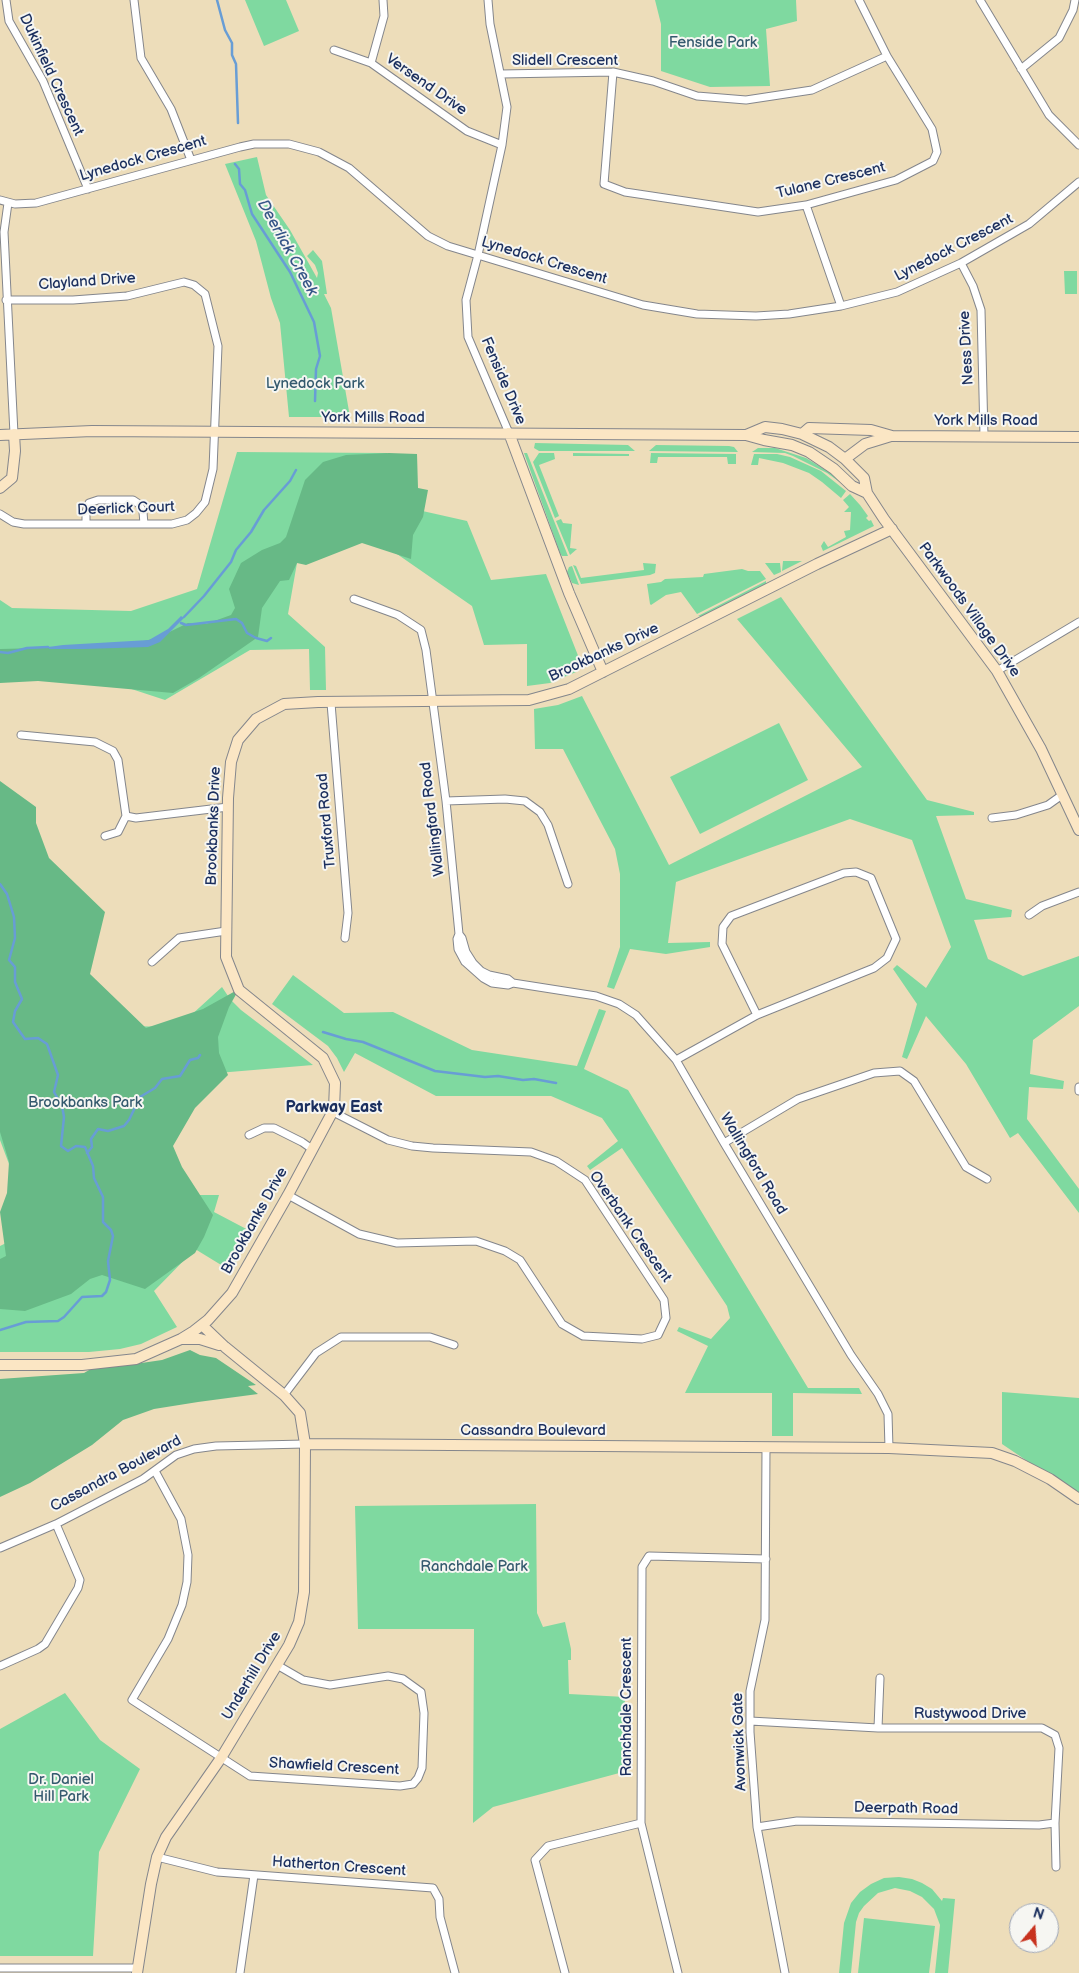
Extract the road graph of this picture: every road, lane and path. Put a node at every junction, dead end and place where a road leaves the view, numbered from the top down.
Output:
1 (6, 0) edge
2 (134, 0) edge
3 (384, 0) edge
4 (488, 0) edge
5 (860, 0) edge
6 (980, 0) edge
7 (1075, 0) edge
8 (334, 50) dead end
9 (887, 56) junction
10 (371, 63) junction
11 (1021, 69) junction
12 (613, 72) junction
13 (501, 74) junction
14 (502, 145) junction
15 (1079, 145) edge
16 (191, 160) junction
17 (1079, 182) edge
18 (88, 189) junction
19 (4, 201) edge
20 (806, 205) junction
21 (478, 255) junction
22 (961, 263) junction
23 (6, 300) junction
24 (841, 306) junction
25 (216, 432) junction
26 (509, 433) junction
27 (14, 434) junction
28 (802, 434) junction
29 (0, 435) edge
30 (746, 435) junction
31 (892, 436) junction
32 (984, 436) junction
33 (1079, 437) edge
34 (783, 443) junction
35 (845, 459) junction
36 (834, 469) joint
37 (0, 488) edge
38 (867, 493) junction
39 (0, 514) edge
40 (86, 524) junction
41 (144, 524) junction
42 (892, 529) junction
43 (354, 599) dead end
44 (1079, 622) edge
45 (997, 671) junction
46 (603, 672) junction
47 (432, 701) junction
48 (331, 703) junction
49 (21, 735) dead end
50 (1062, 796) junction
51 (446, 801) junction
52 (228, 807) junction
53 (126, 816) junction
54 (992, 818) dead end
55 (1079, 830) edge
56 (105, 836) dead end
57 (568, 884) dead end
58 (1079, 892) edge
59 (1029, 915) dead end
60 (226, 931) junction
61 (344, 938) dead end
62 (152, 962) dead end
63 (757, 1015) junction
64 (676, 1060) junction
65 (1079, 1086) edge
66 (1079, 1091) edge
67 (332, 1112) junction
68 (249, 1134) dead end
69 (724, 1143) junction
70 (312, 1149) junction
71 (986, 1179) dead end
72 (288, 1195) junction
73 (202, 1325) junction
74 (181, 1339) junction
75 (454, 1345) dead end
76 (224, 1347) junction
77 (0, 1365) edge
78 (284, 1395) junction
79 (305, 1444) junction
80 (766, 1448) junction
81 (889, 1448) junction
82 (155, 1471) junction
83 (1079, 1499) edge
84 (56, 1524) junction
85 (0, 1548) edge
86 (766, 1559) junction
87 (278, 1665) junction
88 (0, 1666) edge
89 (880, 1678) dead end
90 (750, 1721) junction
91 (878, 1728) junction
92 (221, 1758) junction
93 (1056, 1823) junction
94 (641, 1824) junction
95 (758, 1827) junction
96 (157, 1857) junction
97 (1056, 1867) dead end
98 (254, 1875) junction
99 (0, 1968) edge
100 (137, 1970) edge
101 (240, 1973) edge
102 (455, 1973) edge
103 (566, 1973) edge
104 (678, 1973) edge
105 (785, 1973) edge

1 - 18 street, Dukinfield Crescent
2 - 16 street
3 - 10 street
4 - 13 street, Fenside Drive
5 - 9 street, Tulane Crescent
6 - 11 street
7 - 11 street
8 - 10 street, Versend Drive
9 - 12 street, Slidell Crescent
9 - 20 street, Tulane Crescent
10 - 14 street, Versend Drive
11 - 15 street
12 - 13 street, Slidell Crescent
12 - 20 street, Tulane Crescent
13 - 14 street, Fenside Drive
14 - 21 street, Fenside Drive
16 - 18 street, Lynedock Crescent
16 - 21 street, Lynedock Crescent
17 - 22 street, Lynedock Crescent
18 - 19 street, Lynedock Crescent
19 - 23 street
20 - 24 street
21 - 24 street, Lynedock Crescent
21 - 26 street, Fenside Drive
22 - 24 street, Lynedock Crescent
22 - 32 street, Ness Drive
23 - 25 street, Clayland Drive
23 - 27 street
25 - 26 street, York Mills Road
25 - 27 street, York Mills Road
25 - 41 street, Deerlick Court
26 - 30 street, York Mills Road
26 - 46 street, Fenside Drive
27 - 29 street, York Mills Road
27 - 37 street
28 - 30 street, York Mills Road
28 - 31 street, York Mills Road
28 - 35 street, York Mills Road
30 - 34 street, York Mills Road
31 - 32 street, York Mills Road
31 - 35 street, York Mills Road
32 - 33 street, York Mills Road
34 - 35 street
34 - 36 street, York Mills Road
35 - 38 street, Parkwoods Village Drive
36 - 38 street, Parkwoods Village Drive
38 - 42 street, Parkwoods Village Drive
39 - 40 street, Deerlick Court
40 - 41 street, Deerlick Court
40 - 41 street
42 - 45 street, Parkwoods Village Drive
42 - 46 street, Brookbanks Drive
43 - 47 street, Wallingford Road
44 - 45 street
45 - 50 street, Parkwoods Village Drive
46 - 47 street, Brookbanks Drive
47 - 48 street, Brookbanks Drive
47 - 51 street, Wallingford Road
48 - 52 street, Brookbanks Drive
48 - 61 street, Truxford Road
49 - 53 street
50 - 54 street
50 - 55 street, Parkwoods Village Drive
51 - 57 street
51 - 64 street, Wallingford Road
52 - 53 street
52 - 60 street, Brookbanks Drive
53 - 56 street
58 - 59 street
60 - 62 street
60 - 67 street, Brookbanks Drive
63 - 63 street
63 - 64 street
64 - 69 street, Wallingford Road
65 - 66 street
67 - 70 street, Brookbanks Drive
67 - 72 street, Overbank Crescent
68 - 70 street
69 - 71 street
69 - 81 street, Wallingford Road
70 - 72 street, Brookbanks Drive
72 - 73 street, Brookbanks Drive
73 - 74 street, Brookbanks Drive
73 - 76 street, Underhill Drive
74 - 76 street
74 - 77 street, Brookbanks Drive
75 - 78 street
76 - 78 street, Underhill Drive
78 - 79 street, Underhill Drive
79 - 80 street, Cassandra Boulevard
79 - 82 street, Cassandra Boulevard
79 - 87 street, Underhill Drive
80 - 81 street, Cassandra Boulevard
80 - 86 street, Avonwick Gate
81 - 83 street, Cassandra Boulevard
82 - 84 street, Cassandra Boulevard
82 - 92 street
84 - 85 street, Cassandra Boulevard
84 - 88 street
86 - 90 street, Avonwick Gate
86 - 94 street, Ranchdale Crescent
87 - 92 street, Underhill Drive
87 - 92 street, Shawfield Crescent
89 - 91 street
90 - 91 street, Rustywood Drive
90 - 95 street, Avonwick Gate
91 - 93 street, Rustywood Drive
92 - 96 street, Underhill Drive
93 - 95 street, Deerpath Road
93 - 97 street, Rustywood Drive
94 - 103 street
94 - 104 street, Ranchdale Crescent
95 - 105 street, Avonwick Gate
96 - 98 street, Hatherton Crescent
96 - 100 street, Underhill Drive
98 - 101 street
98 - 102 street, Hatherton Crescent
99 - 100 street

